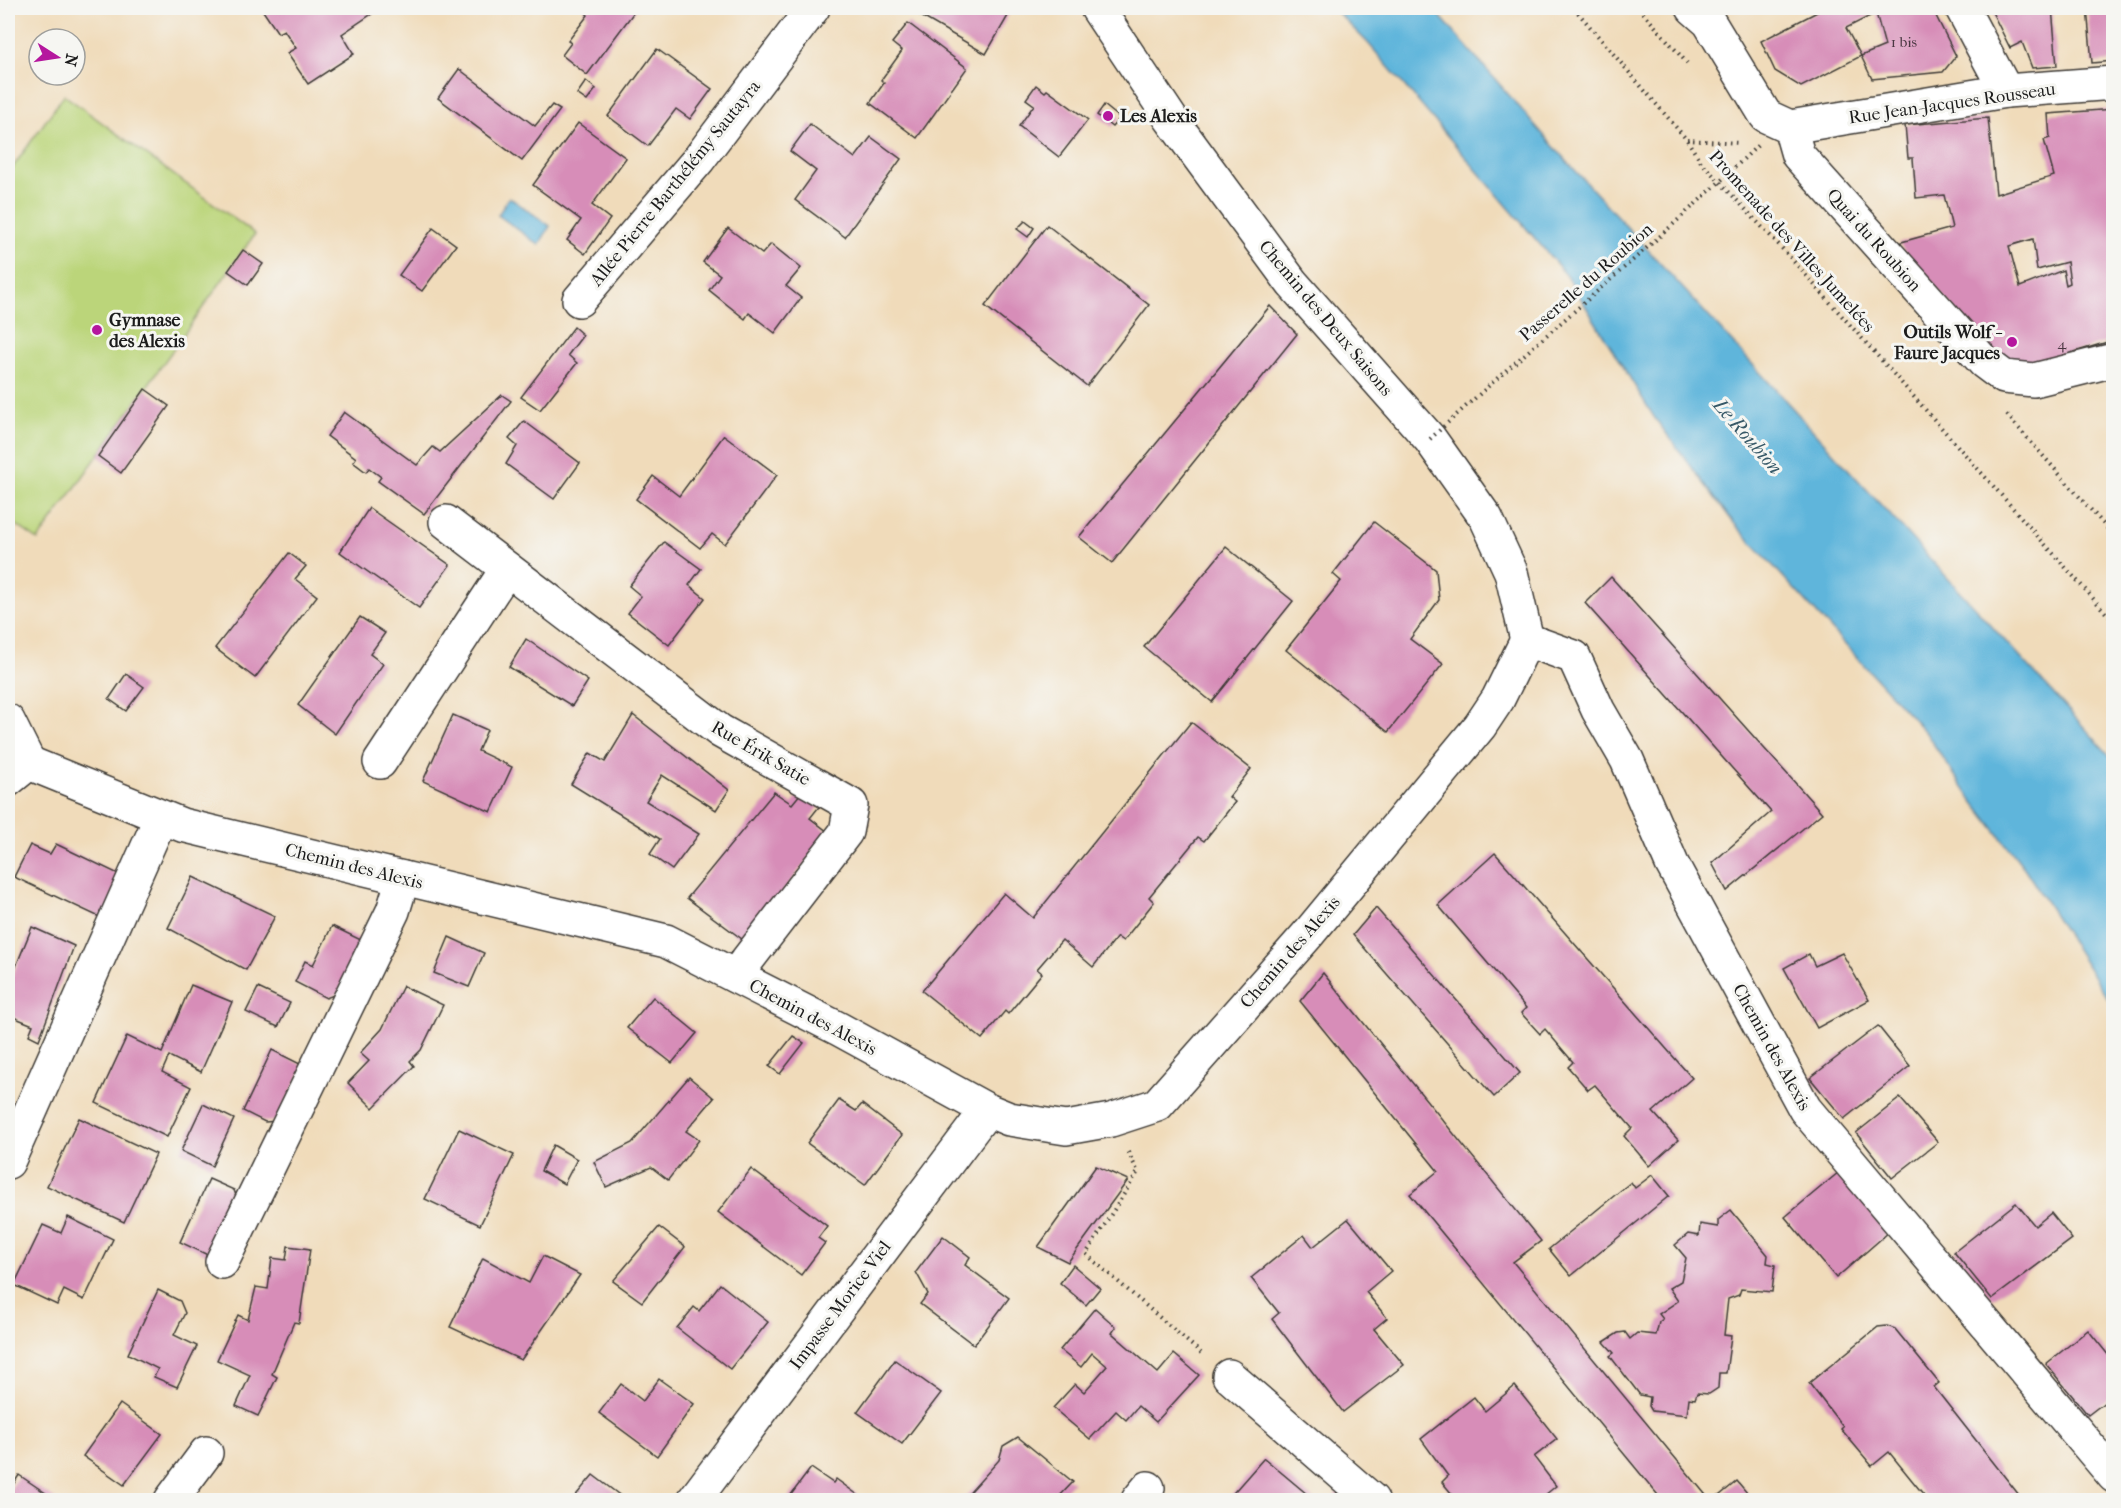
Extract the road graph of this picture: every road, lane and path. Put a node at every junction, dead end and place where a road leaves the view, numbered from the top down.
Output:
1 (813, 8) edge
2 (1097, 8) edge
3 (1574, 8) edge
4 (1962, 8) edge
5 (1701, 12) edge
6 (2114, 83) edge
7 (2006, 91) junction
8 (1790, 127) junction
9 (1687, 140) junction
10 (579, 300) dead end
11 (2114, 360) edge
12 (2001, 409) dead end
13 (1430, 439) junction
14 (446, 522) dead end
15 (2114, 536) edge
16 (507, 569) junction
17 (2114, 622) edge
18 (1527, 640) junction
19 (8, 721) edge
20 (380, 762) dead end
21 (18, 771) edge
22 (161, 817) junction
23 (403, 878) junction
24 (735, 976) junction
25 (987, 1110) junction
26 (1111, 1120) junction
27 (8, 1162) edge
28 (222, 1262) dead end
29 (1229, 1376) joint
30 (206, 1453) dead end
31 (2114, 1476) edge
32 (171, 1500) edge
33 (694, 1500) edge
34 (1372, 1500) edge

1 - 10 street, Allée Pierre Barthélémy Sautayra
2 - 13 street, Chemin des Deux Saisons
3 - 9 path, Promenade des Villes Jumelées
4 - 7 street
5 - 8 street
6 - 7 street, Rue Jean-Jacques Rousseau
7 - 8 street, Rue Jean-Jacques Rousseau
8 - 11 street, Quai du Roubion
9 - 13 path, Passerelle du Roubion, bridge
9 - 17 path, Promenade des Villes Jumelées
12 - 15 path
13 - 18 street, Chemin des Deux Saisons
14 - 16 street, Rue Érik Satie
16 - 20 street
16 - 24 street, Rue Érik Satie
18 - 26 street, Chemin des Alexis
18 - 31 street, Chemin des Alexis
19 - 21 street
21 - 22 street, Chemin des Alexis
22 - 23 street, Chemin des Alexis
22 - 27 street
23 - 24 street, Chemin des Alexis
23 - 28 street
24 - 25 street, Chemin des Alexis
25 - 26 street, Chemin des Alexis
25 - 33 street, Impasse Morice Viel
26 - 29 path
29 - 34 street
30 - 32 street

